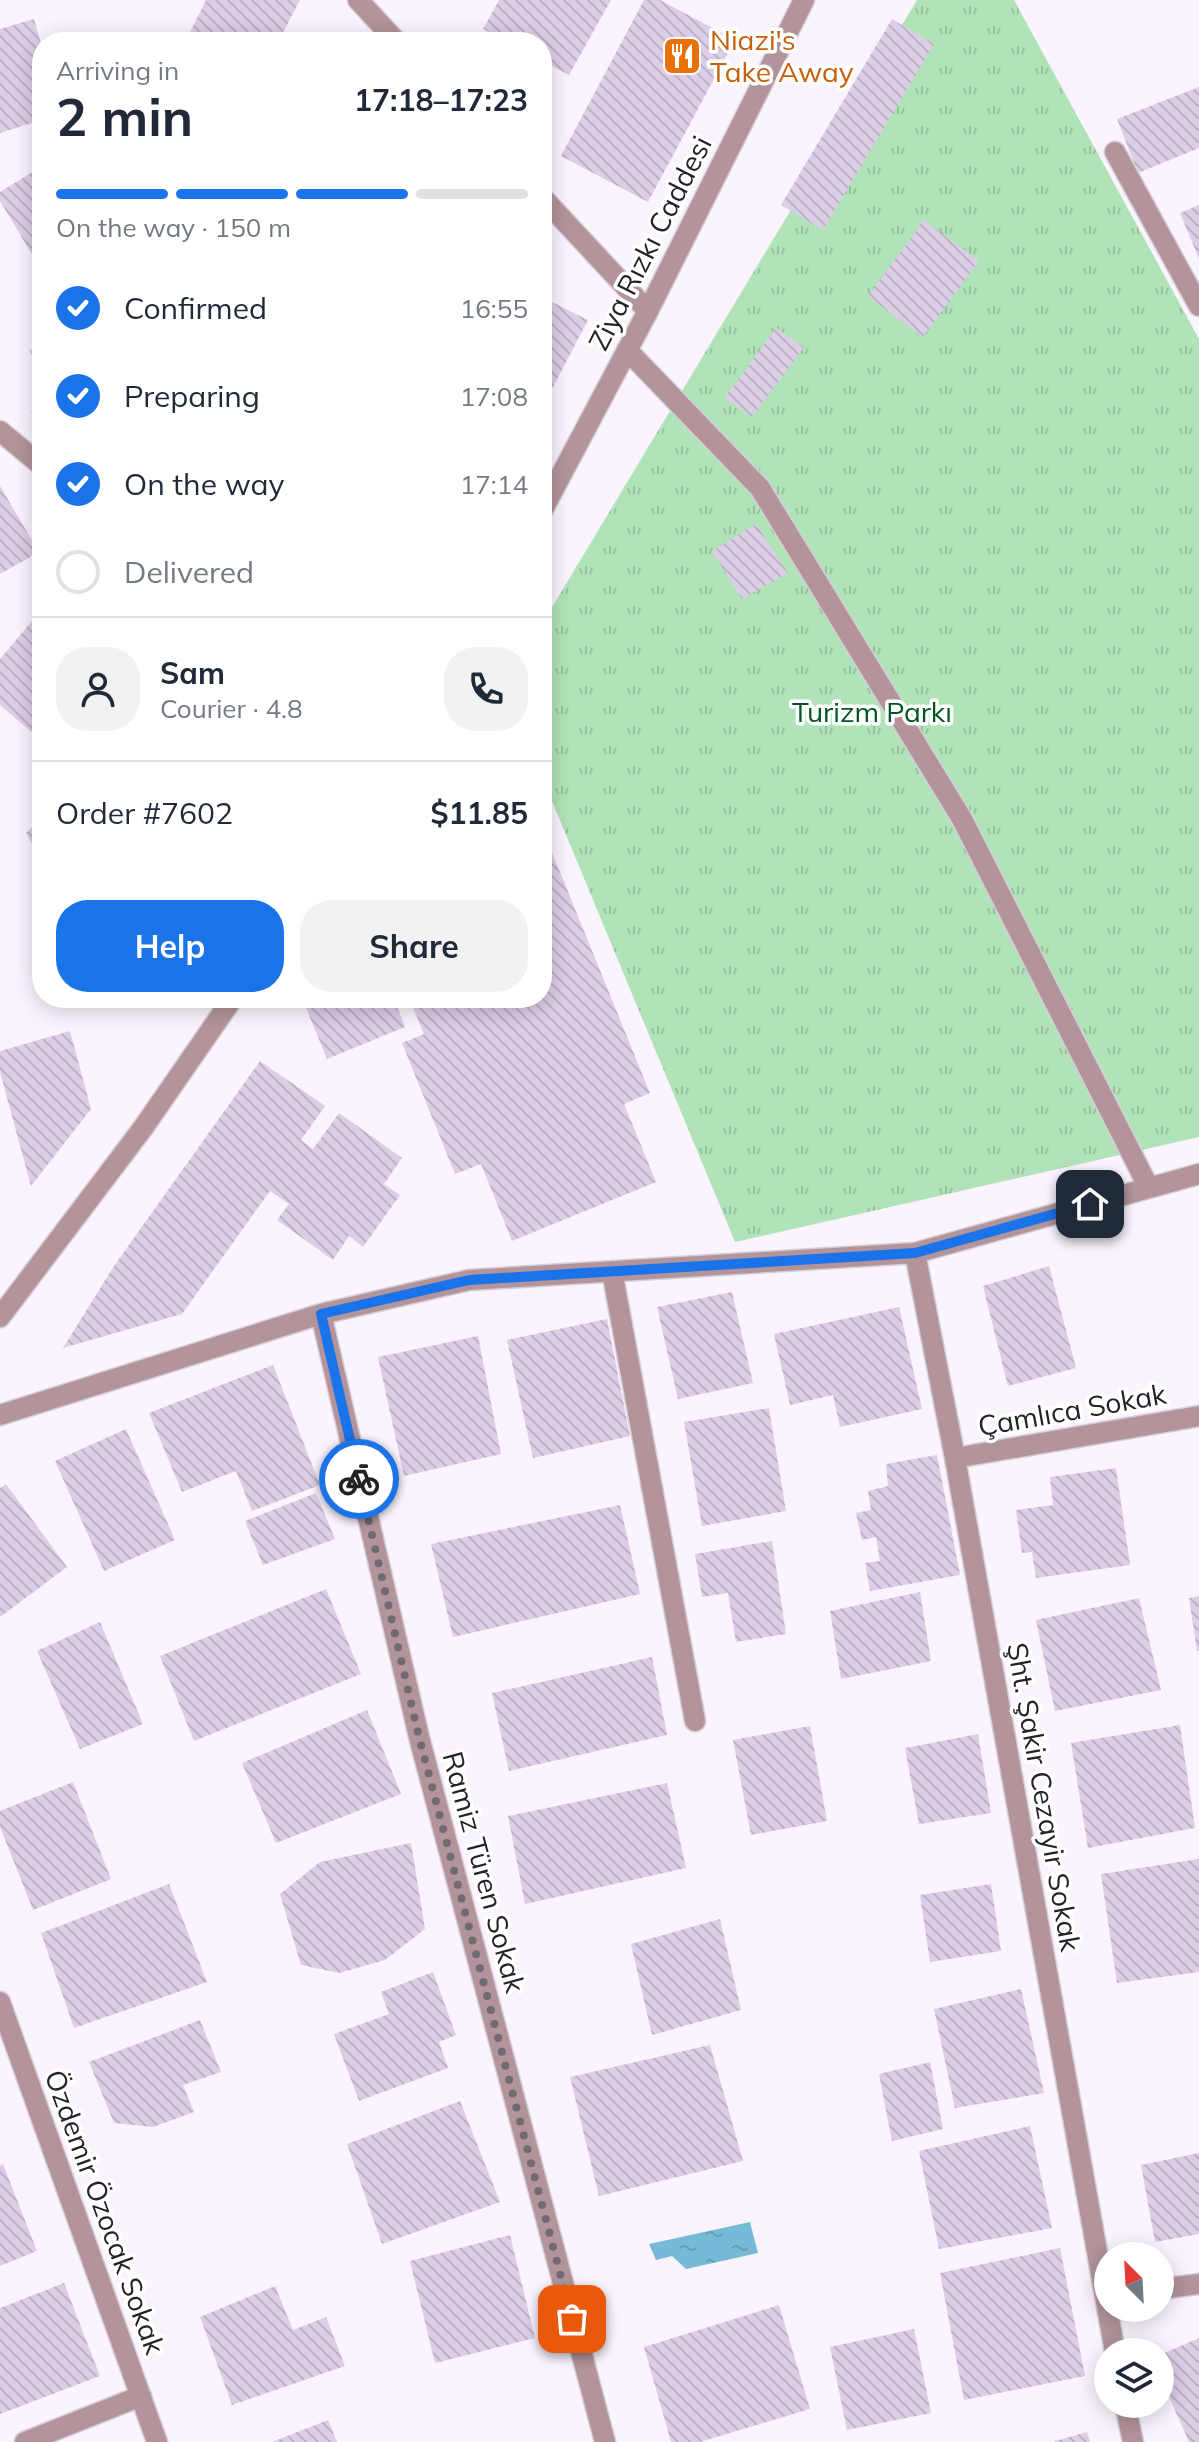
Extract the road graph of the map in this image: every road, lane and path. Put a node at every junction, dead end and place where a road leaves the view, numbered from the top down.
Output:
1 (358, 0) edge
2 (804, 0) edge
3 (388, 32) edge
4 (1115, 152) dead end
5 (552, 208) edge
6 (1199, 306) edge
7 (648, 311) junction
8 (627, 350) junction
9 (0, 431) edge
10 (32, 458) edge
11 (552, 492) edge
12 (226, 1008) edge
13 (1199, 1174) edge
14 (1149, 1188) junction
15 (915, 1253) junction
16 (612, 1271) junction
17 (321, 1314) junction
18 (0, 1317) edge
19 (0, 1415) edge
20 (1199, 1416) edge
21 (955, 1458) junction
22 (695, 1721) dead end
23 (0, 2002) edge
24 (1096, 2242) edge
25 (1199, 2284) edge
26 (1174, 2287) edge
27 (141, 2396) junction
28 (1128, 2418) edge
29 (25, 2442) edge
30 (157, 2442) edge
31 (605, 2442) edge
32 (1133, 2442) edge

1 - 3 street
2 - 7 street, Ziya Rızkı Caddesi
4 - 6 street
5 - 7 street
7 - 8 street, Ziya Rızkı Caddesi
8 - 11 street, Ziya Rızkı Caddesi
8 - 14 street
9 - 10 street
12 - 18 street
13 - 14 street
14 - 15 street
15 - 16 street
15 - 21 street, Şht. Şakir Cezayir Sokak
16 - 17 street
16 - 22 street
17 - 19 street
17 - 31 street, Ramiz Türen Sokak
20 - 21 street, Çamlıca Sokak
21 - 24 street, Şht. Şakir Cezayir Sokak
23 - 27 street, Özdemir Özocak Sokak
25 - 26 street
27 - 29 street
27 - 30 street, Özdemir Özocak Sokak
28 - 32 street

